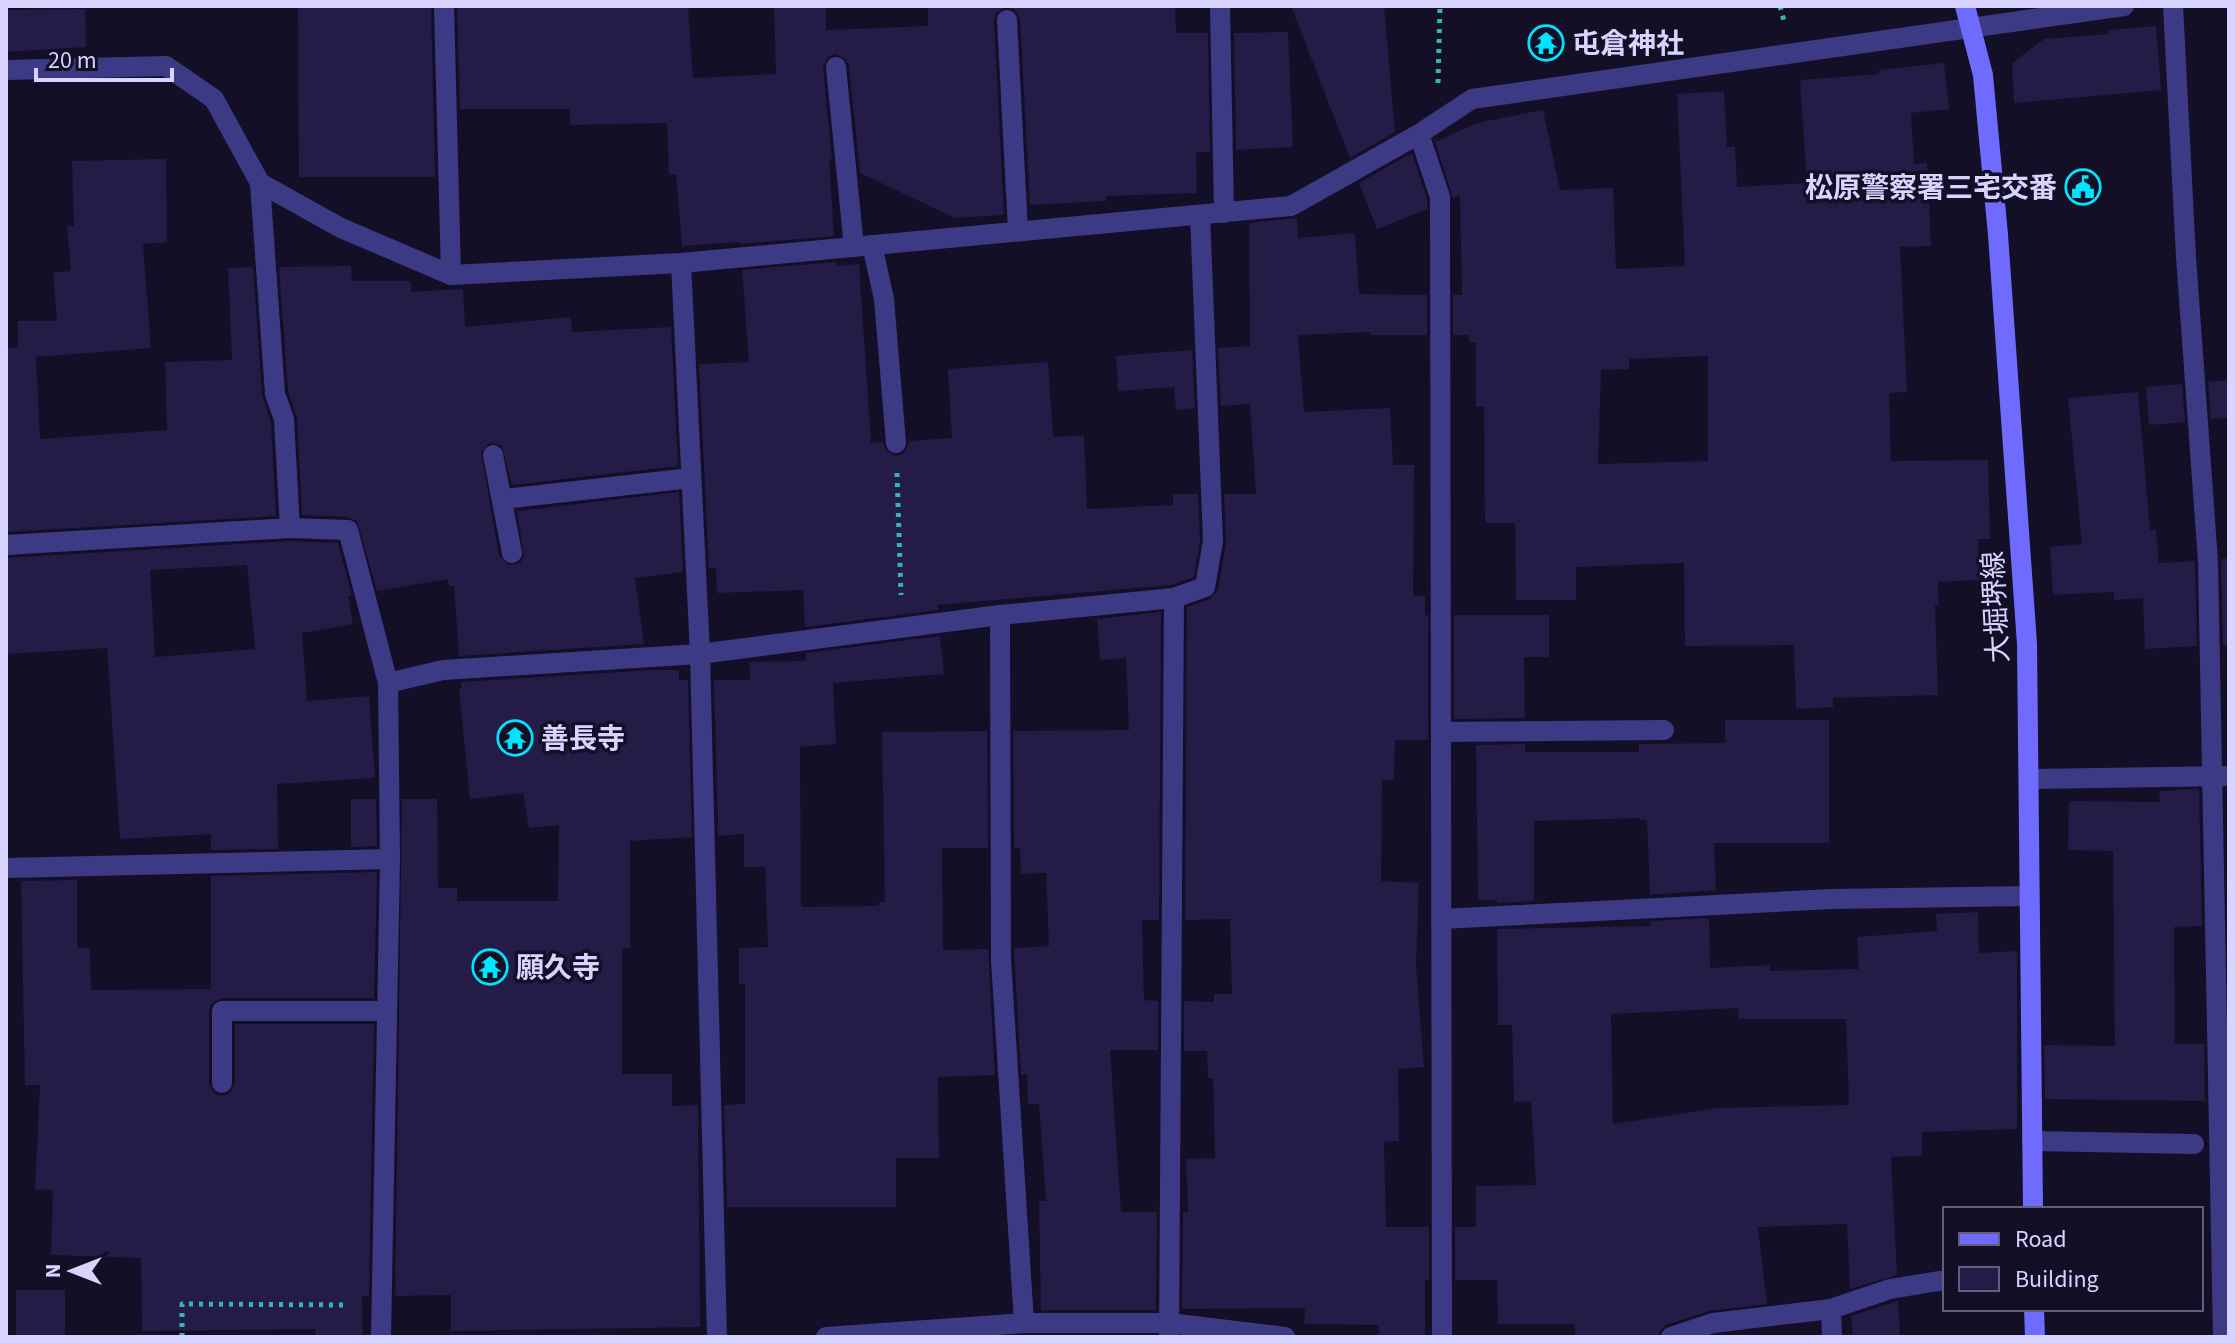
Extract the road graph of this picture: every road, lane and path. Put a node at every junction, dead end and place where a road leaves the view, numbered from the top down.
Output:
1 (444, 6) edge
2 (1220, 6) edge
3 (1440, 6) edge
4 (1965, 6) edge
5 (2124, 6) edge
6 (2173, 6) edge
7 (1007, 20) dead end
8 (1971, 28) junction
9 (1439, 37) dead end
10 (836, 67) dead end
11 (6, 70) edge
12 (1419, 134) junction
13 (260, 183) junction
14 (1224, 213) junction
15 (1200, 215) junction
16 (1018, 231) junction
17 (863, 246) junction
18 (681, 263) junction
19 (451, 275) junction
20 (896, 443) joint
21 (493, 455) dead end
22 (691, 478) junction
23 (503, 499) junction
24 (290, 528) junction
25 (6, 545) edge
26 (512, 553) dead end
27 (1174, 598) junction
28 (1000, 615) junction
29 (902, 628) junction
30 (700, 654) junction
31 (388, 683) junction
32 (1664, 730) dead end
33 (1441, 732) junction
34 (2220, 776) edge
35 (2029, 779) junction
36 (390, 859) junction
37 (7, 866) edge
38 (2029, 896) junction
39 (1441, 919) junction
40 (387, 1011) junction
41 (222, 1083) dead end
42 (2224, 1101) edge
43 (2032, 1141) junction
44 (2194, 1144) dead end
45 (2033, 1207) edge
46 (1943, 1280) edge
47 (381, 1305) junction
48 (1831, 1309) junction
49 (2034, 1311) edge
50 (1024, 1323) junction
51 (1169, 1330) edge
52 (182, 1337) edge
53 (381, 1337) edge
54 (717, 1337) edge
55 (826, 1337) edge
56 (1285, 1337) edge
57 (1442, 1337) edge
58 (1671, 1337) edge
59 (1832, 1337) edge
60 (2035, 1337) edge
61 (2223, 1337) edge

1 - 19 street
2 - 14 street
3 - 9 path
4 - 8 main road, 大堀堺線
5 - 8 street
6 - 34 street
7 - 16 street
8 - 12 street
8 - 35 main road, 大堀堺線
10 - 17 street
11 - 13 street
12 - 14 street
12 - 33 street
13 - 19 street
13 - 24 street
14 - 15 street
15 - 16 street
15 - 27 street
16 - 17 street
17 - 18 street
17 - 20 street
18 - 19 street
18 - 22 street
20 - 29 path
21 - 23 street
22 - 23 street
22 - 30 street
23 - 26 street
24 - 25 street
24 - 31 street
27 - 28 street
27 - 51 street
28 - 29 street
28 - 50 street
29 - 30 street
30 - 31 street
30 - 54 street
31 - 36 street
32 - 33 street
33 - 39 street
34 - 35 street
34 - 42 street
35 - 38 main road, 大堀堺線
36 - 37 street
36 - 40 street
38 - 39 street
38 - 43 main road, 大堀堺線
39 - 57 street
40 - 41 street
40 - 47 street
42 - 61 street
43 - 44 street
43 - 45 main road, 大堀堺線
46 - 48 street
47 - 52 path
47 - 53 street
48 - 58 street
48 - 59 street
49 - 60 main road
50 - 51 street
50 - 55 street
51 - 56 street

